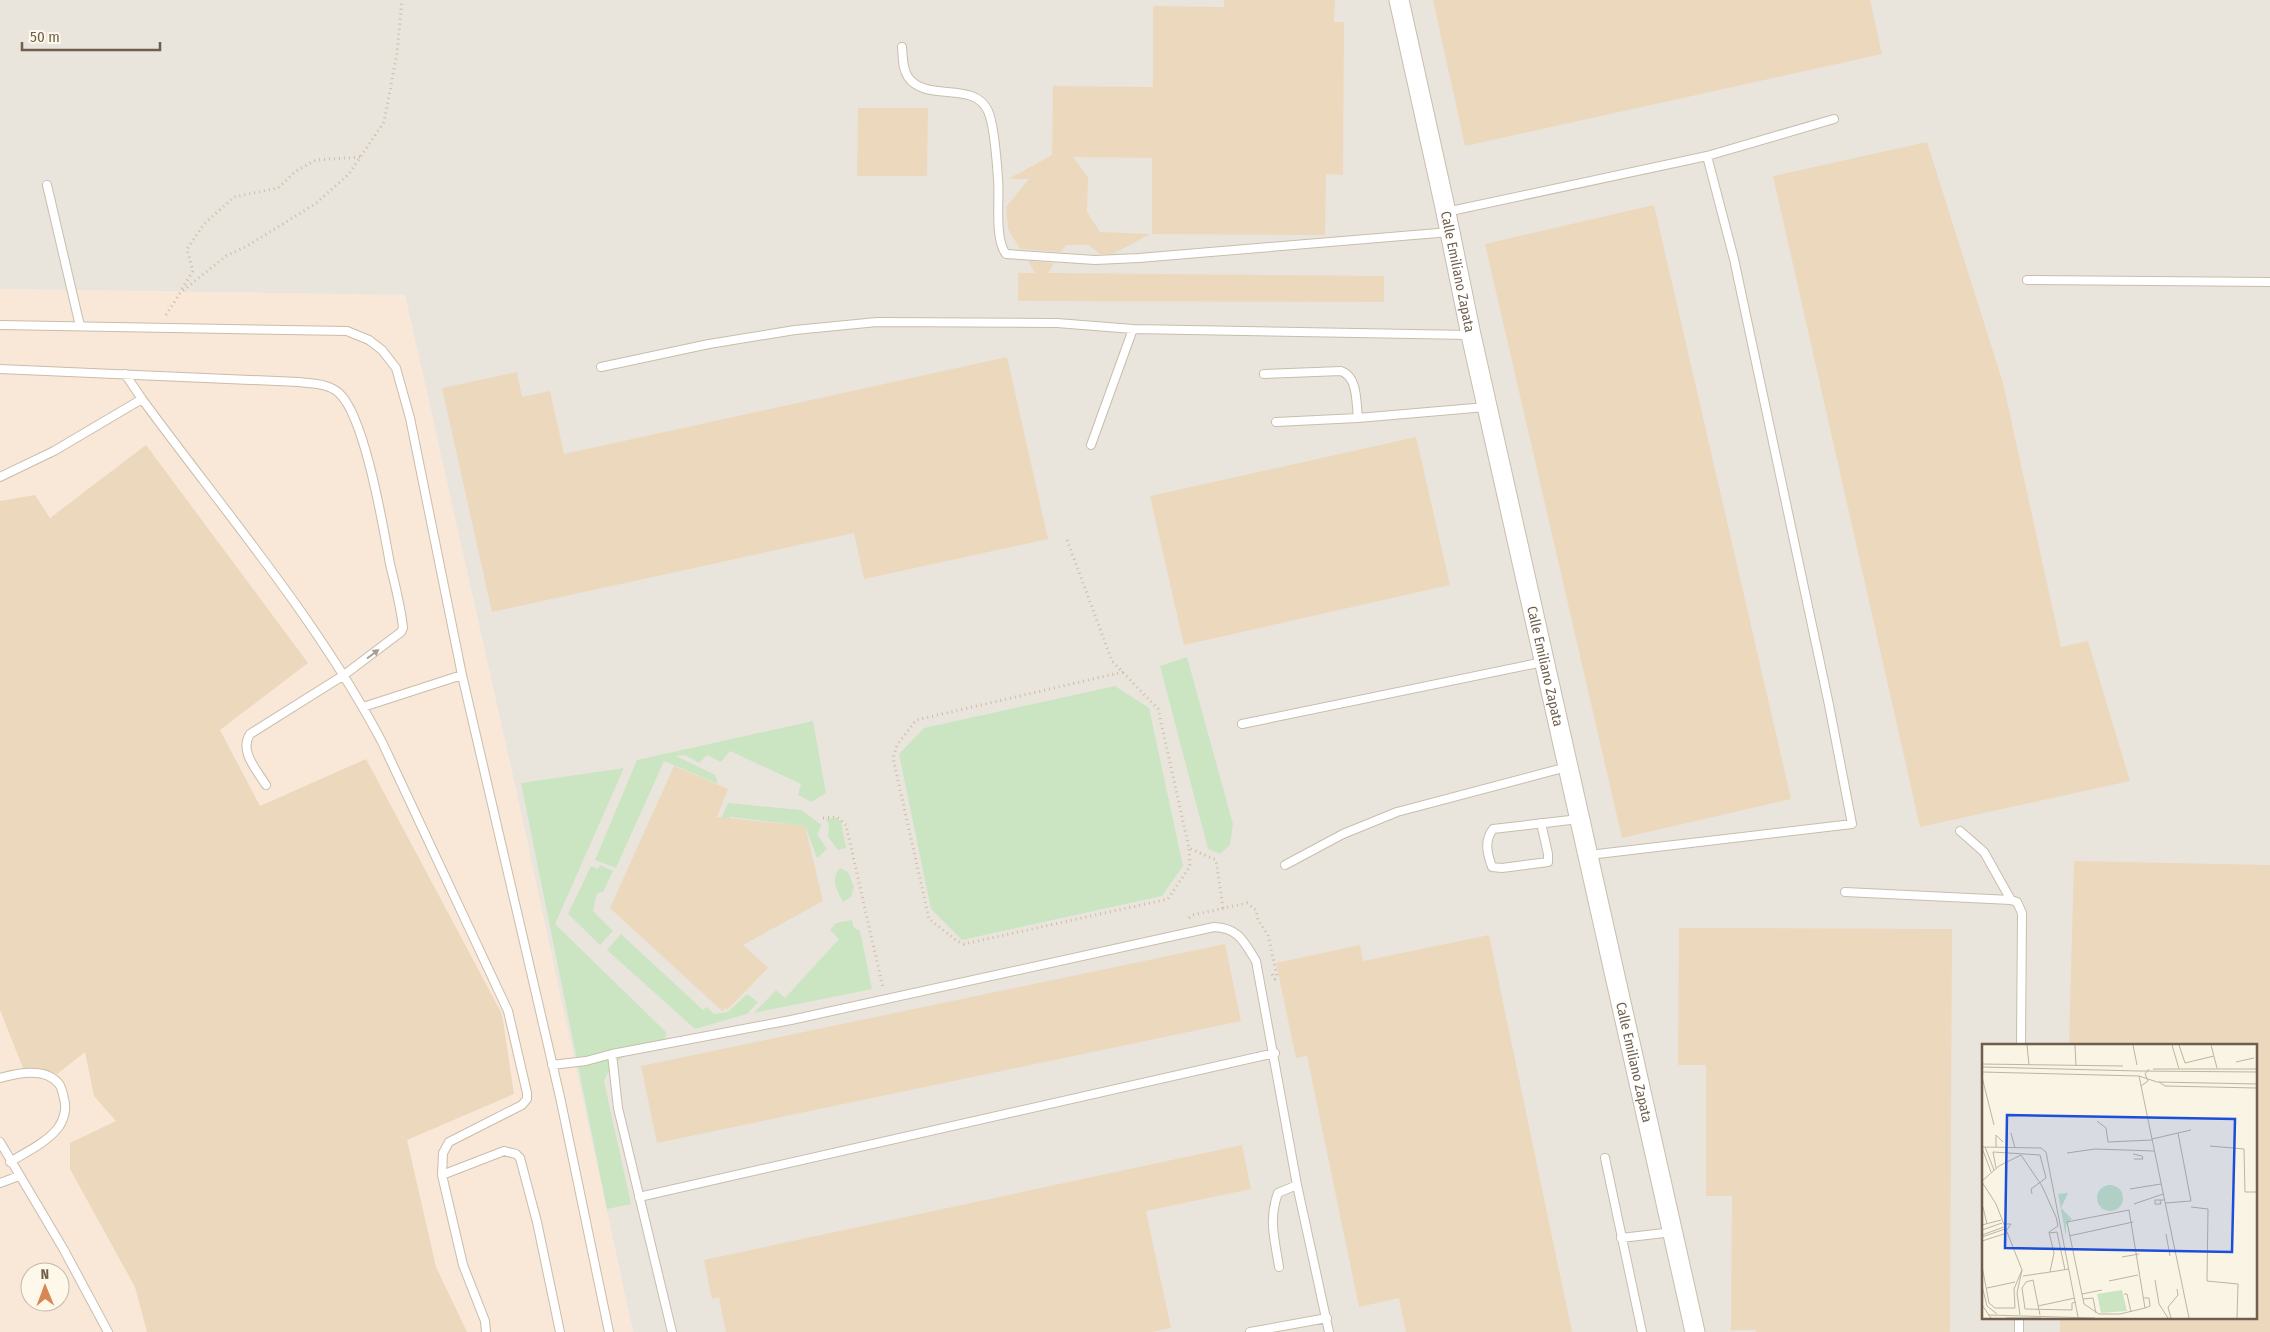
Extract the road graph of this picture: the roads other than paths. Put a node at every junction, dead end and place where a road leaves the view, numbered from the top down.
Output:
1 (1399, 0) edge
2 (902, 47) dead end
3 (1834, 119) dead end
4 (1707, 156) junction
5 (47, 185) dead end
6 (1446, 212) junction
7 (1450, 232) junction
8 (2027, 280) dead end
9 (2270, 282) edge
10 (0, 325) edge
11 (80, 326) junction
12 (1133, 329) junction
13 (1471, 334) junction
14 (601, 367) dead end
15 (0, 369) edge
16 (125, 374) junction
17 (1264, 374) dead end
18 (142, 399) junction
19 (1488, 407) junction
20 (1358, 418) junction
21 (1276, 422) dead end
22 (1091, 445) dead end
23 (0, 476) edge
24 (1545, 661) junction
25 (344, 675) junction
26 (462, 676) junction
27 (363, 707) junction
28 (1242, 724) dead end
29 (1569, 767) junction
30 (266, 785) dead end
31 (1581, 819) junction
32 (1541, 823) junction
33 (1960, 832) dead end
34 (1589, 855) junction
35 (1285, 865) dead end
36 (1845, 892) dead end
37 (2011, 900) junction
38 (2021, 1044) edge
39 (1275, 1053) junction
40 (612, 1054) junction
41 (552, 1065) junction
42 (0, 1078) edge
43 (0, 1142) edge
44 (1605, 1158) dead end
45 (10, 1162) junction
46 (442, 1175) junction
47 (19, 1176) junction
48 (0, 1183) edge
49 (1297, 1185) junction
50 (639, 1197) junction
51 (1673, 1232) junction
52 (1621, 1238) junction
53 (1279, 1267) dead end
54 (1327, 1318) junction
55 (108, 1332) edge
56 (486, 1332) edge
57 (560, 1332) edge
58 (609, 1332) edge
59 (672, 1332) edge
60 (1250, 1332) edge
61 (1329, 1332) edge
62 (1642, 1332) edge
63 (1695, 1332) edge

1 - 6 street, Calle Emiliano Zapata
2 - 7 lane
3 - 4 lane
4 - 6 lane
4 - 34 lane
5 - 11 lane
6 - 7 street, Calle Emiliano Zapata
7 - 13 street, Calle Emiliano Zapata
8 - 9 lane
10 - 11 lane
11 - 26 lane
12 - 13 lane
12 - 14 lane
12 - 22 lane
13 - 19 street, Calle Emiliano Zapata
15 - 16 lane
16 - 18 lane
25 -> 16 lane
17 - 20 lane
18 - 23 lane
18 - 25 lane
19 - 20 lane
19 - 24 street, Calle Emiliano Zapata
20 - 21 lane
24 - 28 lane
24 - 29 street, Calle Emiliano Zapata
25 - 27 lane
25 - 30 lane
26 - 27 lane
26 - 41 lane
27 - 46 lane
29 - 31 street, Calle Emiliano Zapata
29 - 35 lane
31 - 32 lane
31 - 34 street, Calle Emiliano Zapata
32 - 32 lane
33 - 37 lane
34 - 51 street, Calle Emiliano Zapata
36 - 37 lane
37 - 38 lane
39 - 40 lane
39 - 49 lane
39 - 50 lane
40 - 41 lane
40 - 50 lane
41 - 58 lane
42 - 45 lane
43 - 45 lane
44 - 52 lane
45 - 47 lane
46 - 56 lane
46 - 57 lane
47 - 48 lane
47 - 55 lane
49 - 53 lane
49 - 54 lane
50 - 59 lane
51 - 52 lane
51 - 63 street, Calle Emiliano Zapata
52 - 62 lane
54 - 60 lane
54 - 61 lane

